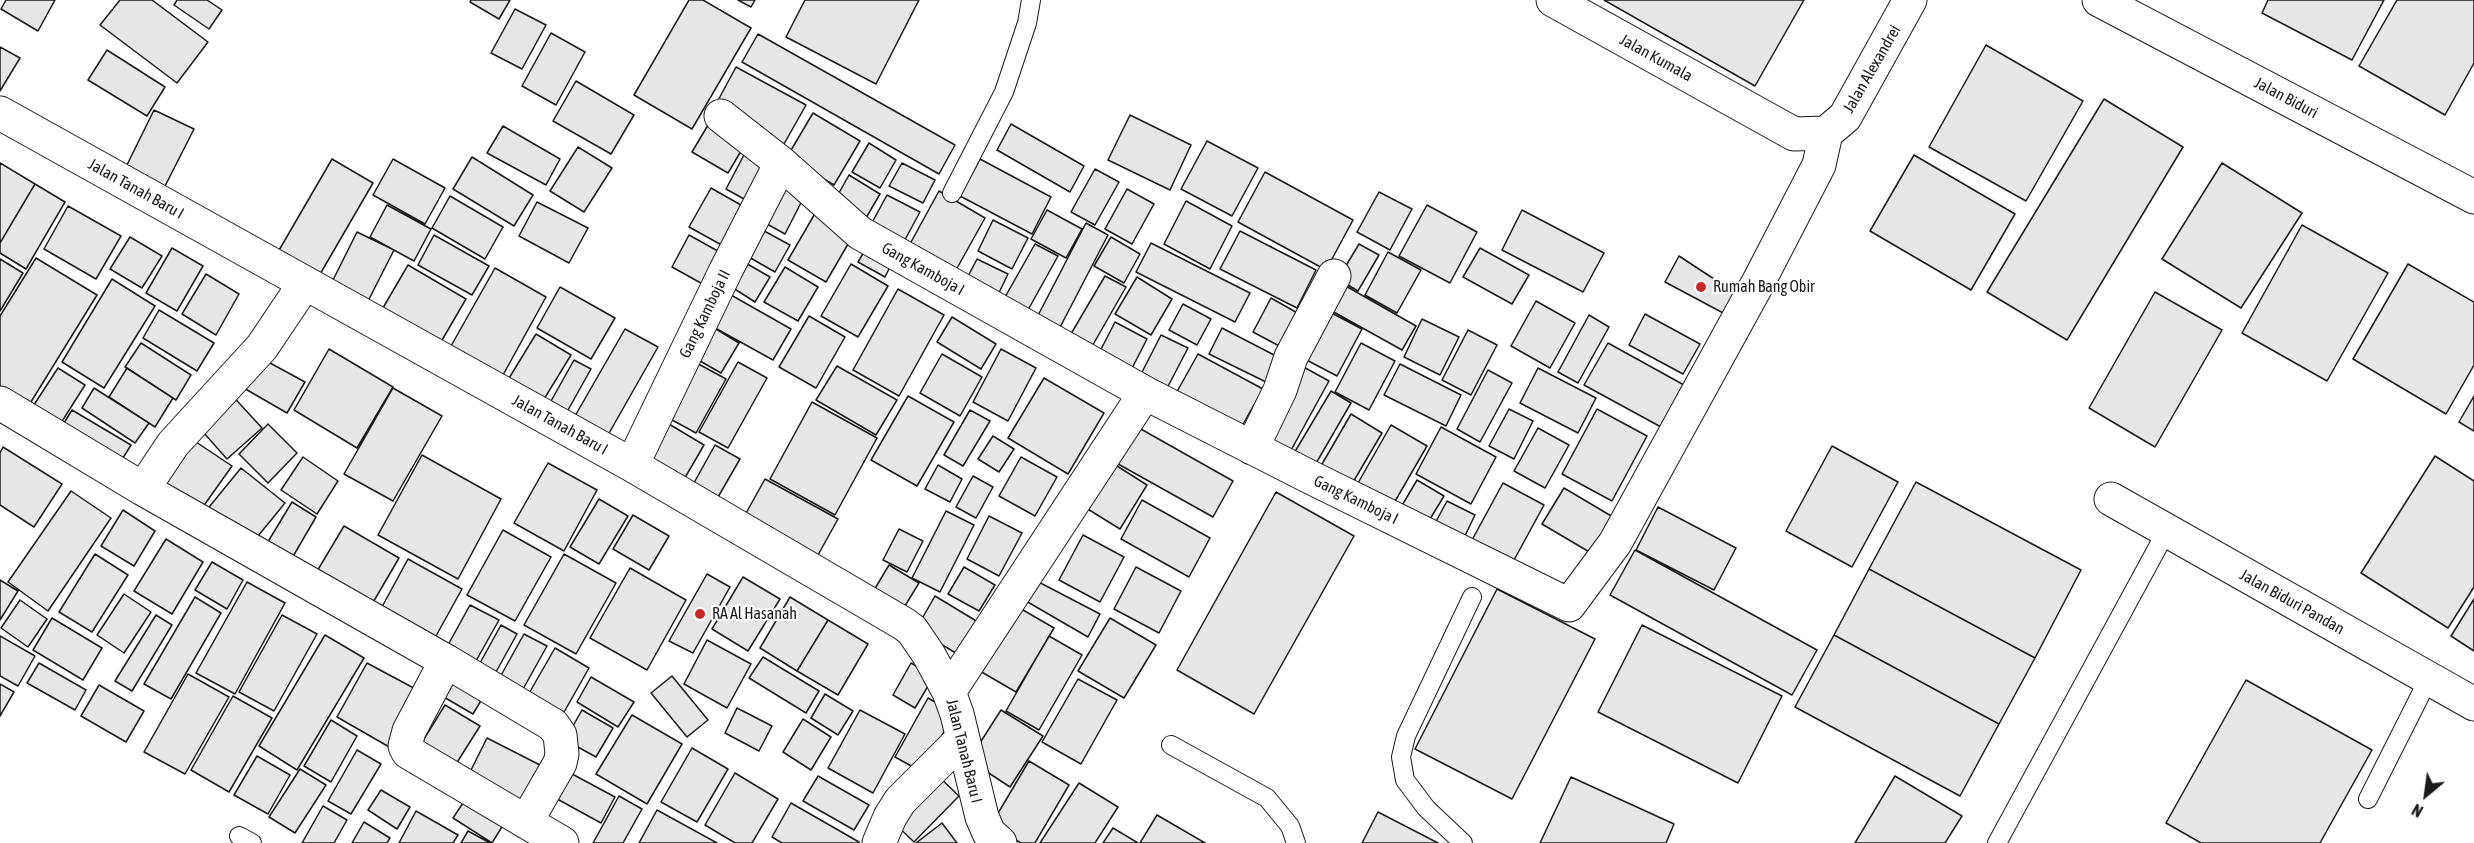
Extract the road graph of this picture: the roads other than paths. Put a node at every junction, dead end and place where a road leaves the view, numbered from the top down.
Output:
1 (1031, 0) edge
2 (1553, 0) edge
3 (1911, 0) edge
4 (2099, 0) edge
5 (0, 113) edge
6 (721, 116) dead end
7 (1826, 133) junction
8 (781, 164) junction
9 (952, 193) dead end
10 (2474, 197) edge
11 (1334, 276) dead end
12 (305, 283) junction
13 (1145, 393) junction
14 (0, 403) edge
15 (1252, 448) junction
16 (632, 465) junction
17 (143, 489) junction
18 (2111, 499) dead end
19 (2166, 532) junction
20 (1472, 597) dead end
21 (446, 661) junction
22 (2429, 678) junction
23 (949, 692) junction
24 (2474, 704) edge
25 (962, 739) junction
26 (1171, 745) dead end
27 (2368, 799) dead end
28 (526, 822) junction
29 (562, 843) edge
30 (879, 843) edge
31 (1000, 843) edge
32 (1296, 843) edge
33 (1463, 843) edge
34 (1997, 843) edge

1 - 9 lane
2 - 7 street, Jalan Kumala
3 - 7 street, Jalan Alexandrei
4 - 10 street, Jalan Biduri
5 - 12 street, Jalan Tanah Baru I
6 - 8 street, Gang Kamboja I
7 - 15 street, Gang Kamboja I
8 - 13 street, Gang Kamboja I
8 - 16 street, Gang Kamboja II
11 - 15 street
12 - 16 street, Jalan Tanah Baru I
12 - 17 street
13 - 15 street, Gang Kamboja I
13 - 23 street
14 - 17 street
16 - 23 street, Jalan Tanah Baru I
17 - 21 street
18 - 19 street, Jalan Biduri Pandan
19 - 22 street, Jalan Biduri Pandan
19 - 34 lane
20 - 33 lane
21 - 28 street
21 - 28 street
22 - 24 street, Jalan Biduri Pandan
22 - 27 lane
23 - 25 street, Jalan Tanah Baru I
25 - 30 street
25 - 31 street, Jalan Tanah Baru I
26 - 32 lane
28 - 29 street

